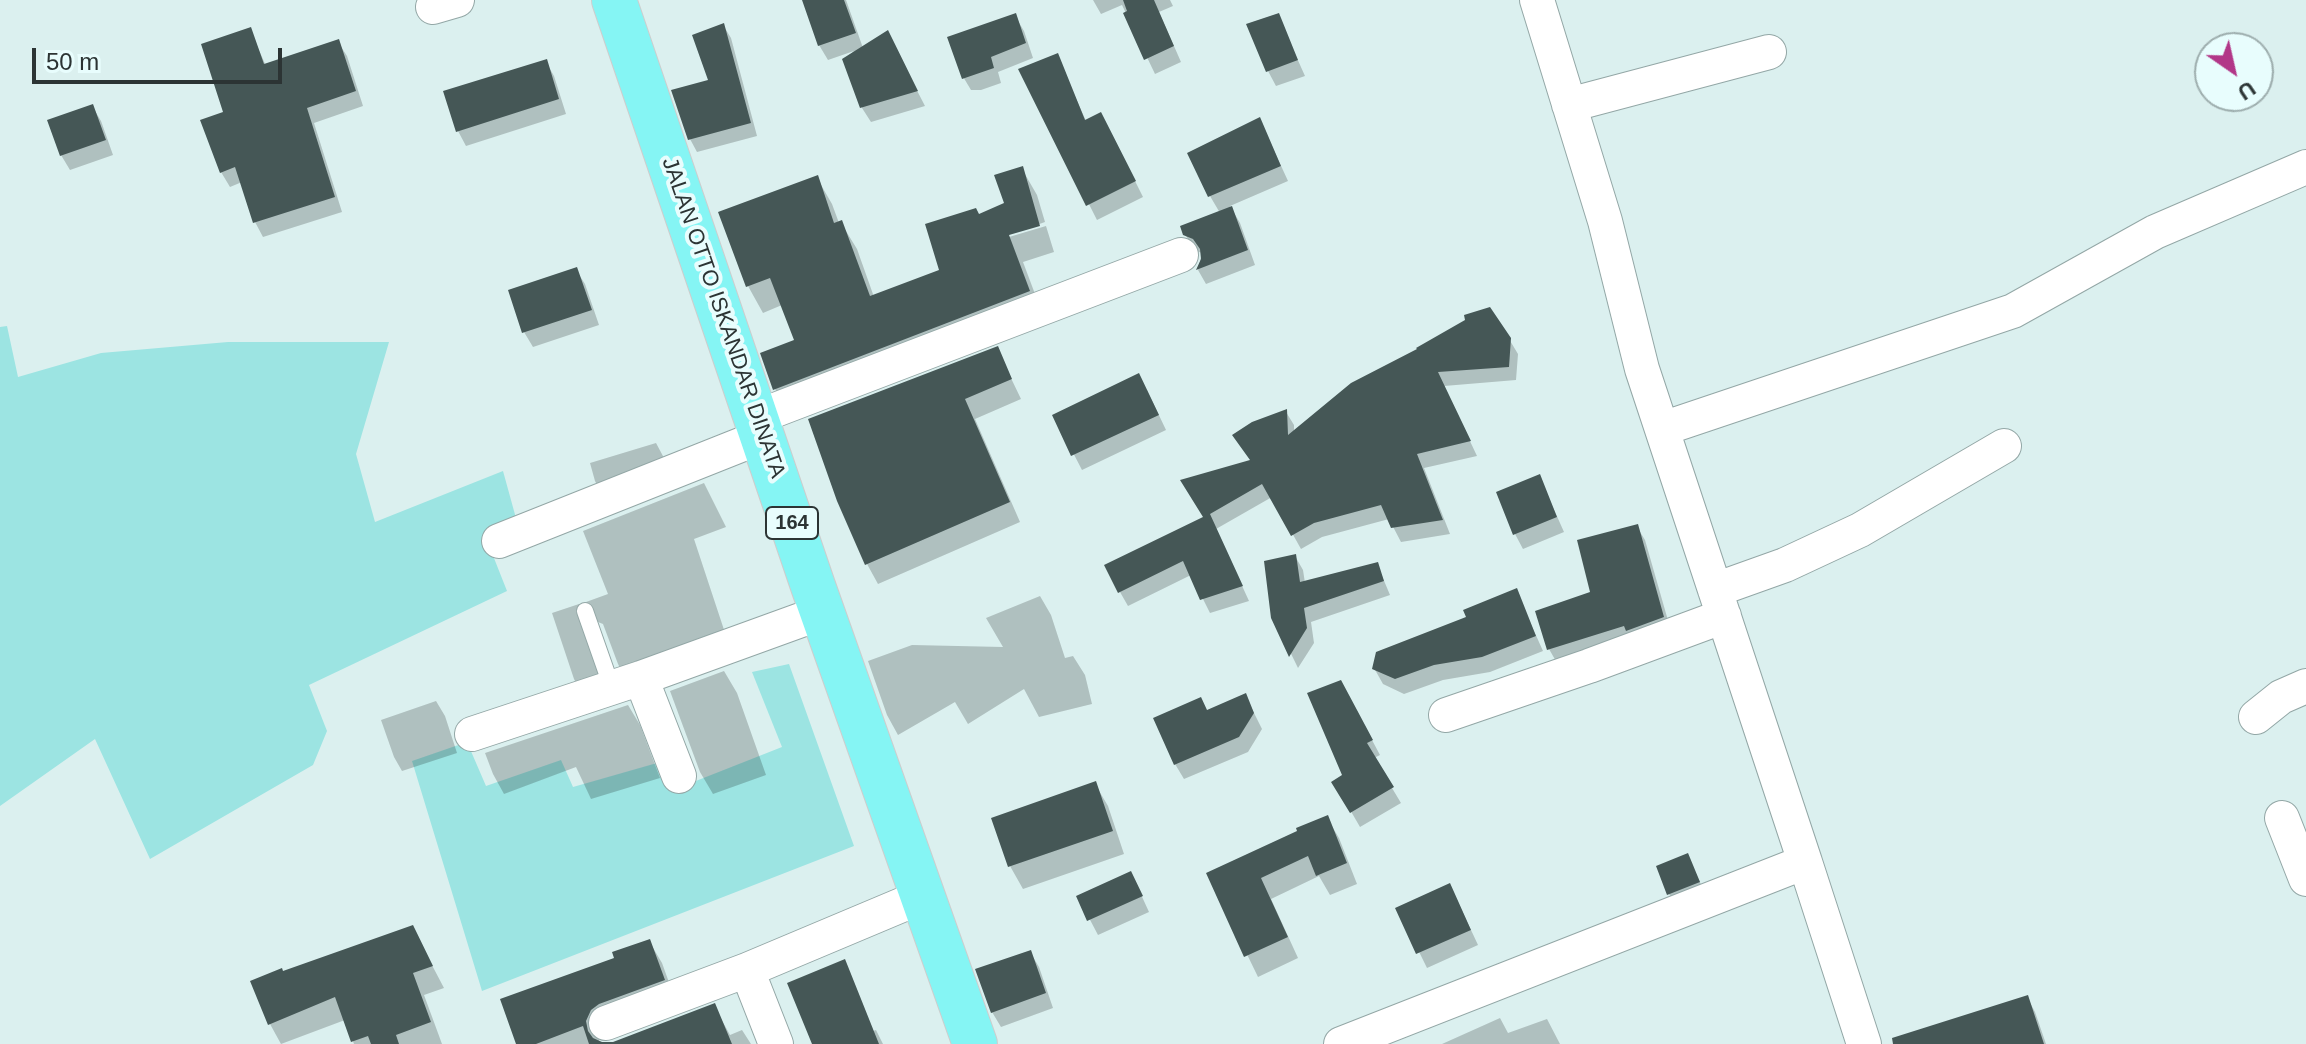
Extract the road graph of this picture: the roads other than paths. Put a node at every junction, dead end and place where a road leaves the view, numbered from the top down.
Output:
1 (614, 0) edge
2 (1537, 0) edge
3 (1769, 52) dead end
4 (1569, 105) junction
5 (2306, 167) edge
6 (1181, 255) dead end
7 (760, 426) junction
8 (1662, 429) junction
9 (2004, 446) dead end
10 (499, 541) dead end
11 (1720, 603) junction
12 (585, 611) dead end
13 (823, 612) junction
14 (627, 683) junction
15 (2306, 686) edge
16 (1446, 715) dead end
17 (2256, 717) dead end
18 (472, 734) dead end
19 (679, 776) dead end
20 (2282, 818) dead end
21 (1805, 862) junction
22 (2306, 879) edge
23 (923, 896) junction
24 (747, 970) junction
25 (606, 1023) dead end
26 (776, 1044) edge
27 (975, 1044) edge
28 (1341, 1044) edge
29 (1864, 1044) edge

1 - 7 main road, JALAN OTTO ISKANDAR DINATA / 164
2 - 4 street
3 - 4 street
4 - 8 street
5 - 8 street
6 - 7 street
7 - 10 street
7 - 13 main road, JALAN OTTO ISKANDAR DINATA / 164
8 - 11 street
9 - 11 street
11 - 16 street
11 - 21 street
12 - 14 lane
13 - 14 street
13 - 23 main road, JALAN OTTO ISKANDAR DINATA / 164
14 - 18 street
14 - 19 street
15 - 17 street
20 - 22 street
21 - 28 street
21 - 29 street
23 - 24 street
23 - 27 main road, JALAN OTTO ISKANDAR DINATA / 164
24 - 25 street
24 - 26 street

